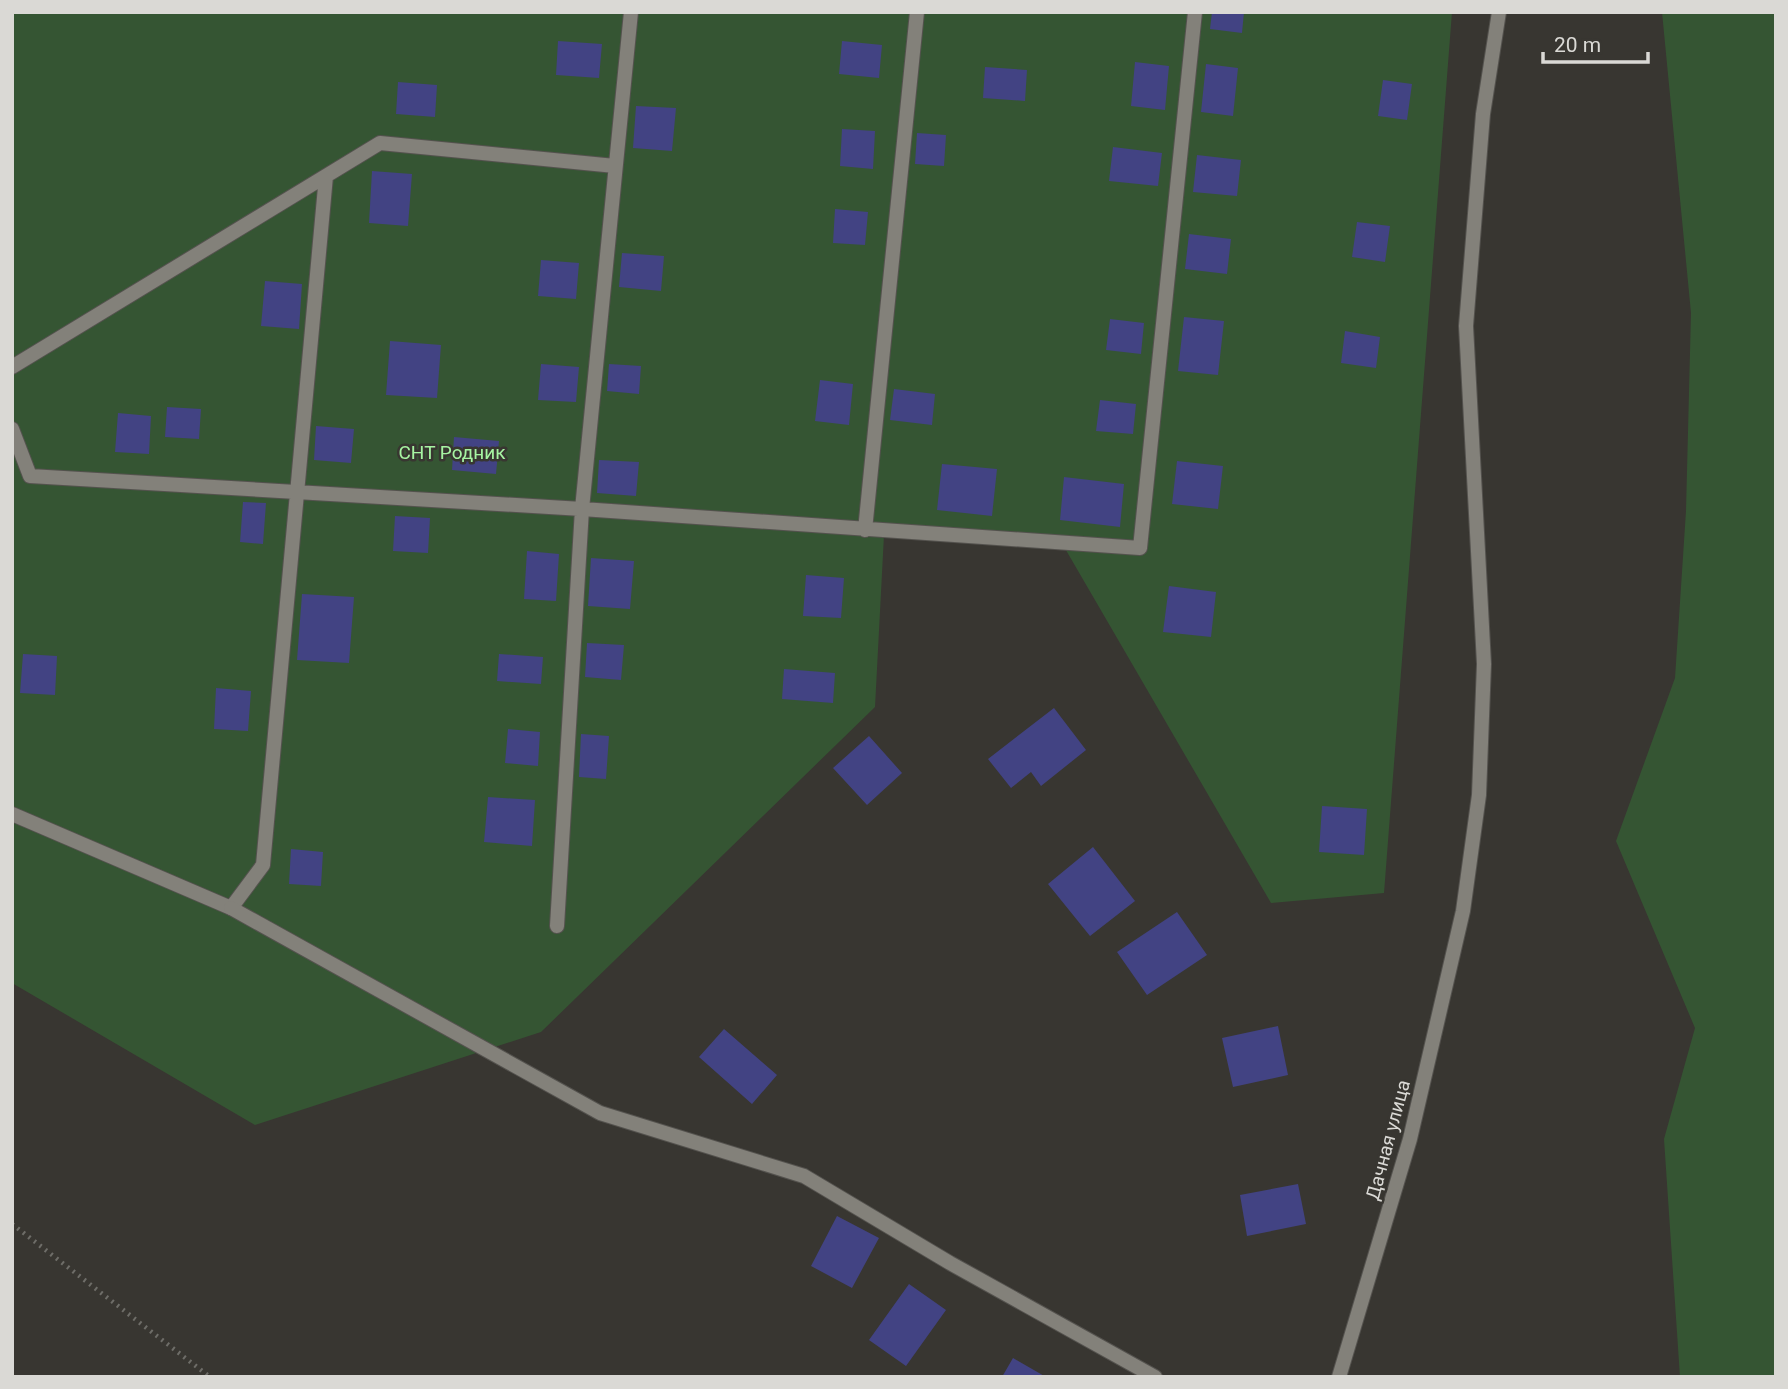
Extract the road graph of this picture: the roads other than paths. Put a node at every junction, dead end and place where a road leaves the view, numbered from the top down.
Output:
1 (631, 12) edge
2 (918, 12) edge
3 (1195, 12) edge
4 (1499, 12) edge
5 (615, 166) junction
6 (326, 176) junction
7 (12, 367) edge
8 (12, 429) edge
9 (296, 492) junction
10 (582, 509) junction
11 (865, 530) junction
12 (12, 814) edge
13 (231, 908) junction
14 (556, 926) dead end
15 (1156, 1377) edge
16 (1339, 1377) edge

1 - 5 street
2 - 11 street
3 - 11 street
4 - 16 street, Дачная улица
5 - 6 street
5 - 10 street
6 - 7 street
6 - 9 street
8 - 9 street
9 - 10 street
9 - 13 street
10 - 11 street
10 - 14 street
12 - 13 street
13 - 15 street

